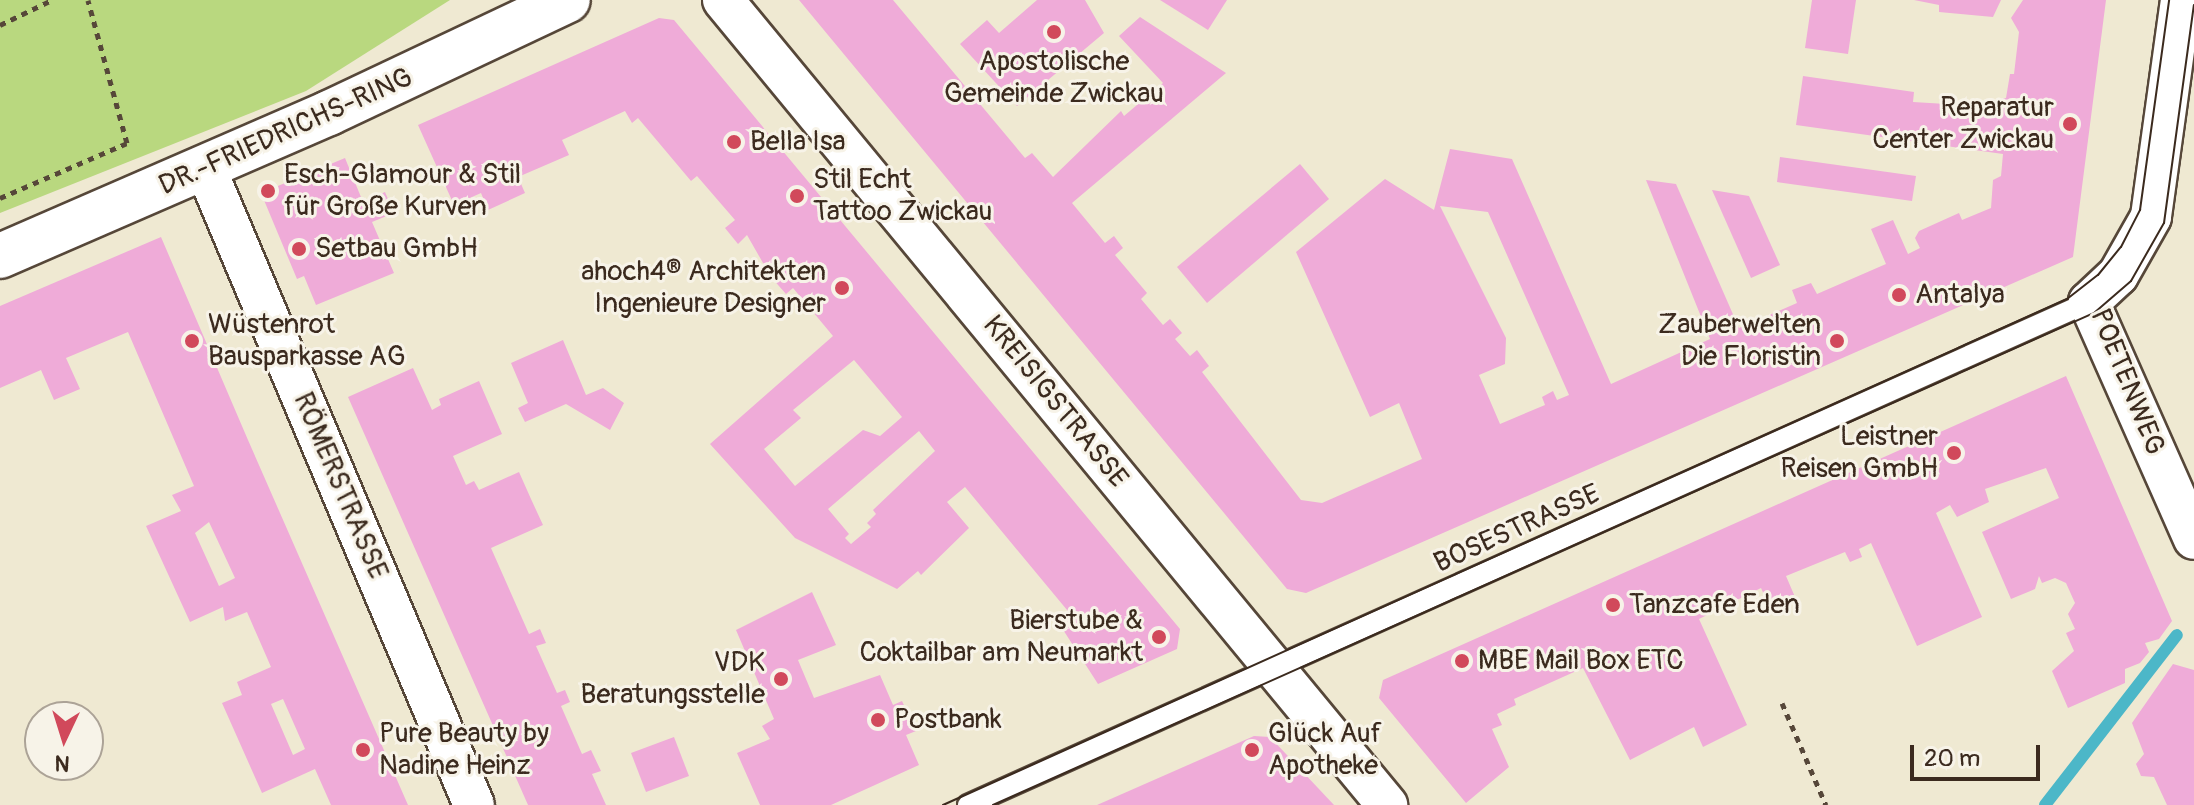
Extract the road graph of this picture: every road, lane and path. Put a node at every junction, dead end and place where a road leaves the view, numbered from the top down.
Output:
1 (52, 0) edge
2 (88, 0) edge
3 (568, 0) edge
4 (723, 0) edge
5 (2181, 0) edge
6 (0, 25) edge
7 (205, 167) junction
8 (0, 198) edge
9 (0, 256) edge
10 (2089, 302) junction
11 (2194, 539) edge
12 (1276, 668) junction
13 (1782, 703) dead end
14 (474, 805) edge
15 (968, 805) edge
16 (1387, 805) edge
17 (1826, 805) edge

1 - 6 path
2 - 8 path
3 - 7 main road, DR.-FRIEDRICHS-RING
4 - 12 street, KREISIGSTRASSE
5 - 10 street, POETENWEG
7 - 9 main road, DR.-FRIEDRICHS-RING
7 - 14 street, RÖMERSTRASSE
10 - 11 street, POETENWEG
10 - 12 lane, BOSESTRASSE
12 - 15 lane, BOSESTRASSE
12 - 16 street, KREISIGSTRASSE
13 - 17 path

